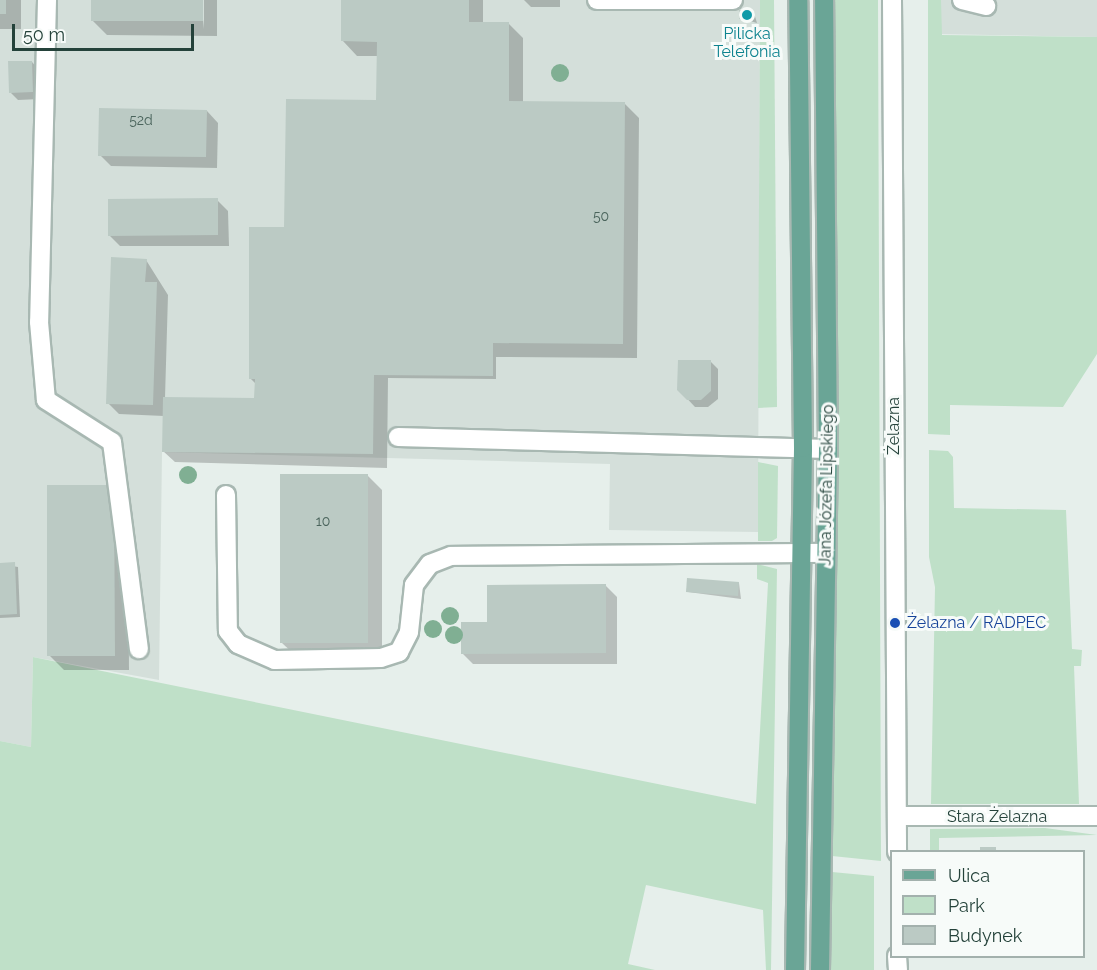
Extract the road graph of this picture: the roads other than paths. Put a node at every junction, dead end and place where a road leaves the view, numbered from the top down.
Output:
1 (47, 0) edge
2 (597, 0) edge
3 (733, 0) edge
4 (798, 0) edge
5 (824, 0) edge
6 (892, 0) edge
7 (962, 0) edge
8 (986, 6) dead end
9 (398, 437) dead end
10 (803, 448) junction
11 (828, 449) junction
12 (226, 495) dead end
13 (826, 553) junction
14 (801, 554) junction
15 (139, 649) dead end
16 (897, 816) junction
17 (1097, 816) edge
18 (897, 850) edge
19 (795, 970) edge
20 (820, 970) edge

1 - 15 street
2 - 3 street
4 - 10 main road, Jana Józefa Lipskiego
5 - 11 main road, Jana Józefa Lipskiego
6 - 16 street, Żelazna
7 - 8 street
9 - 10 street
10 - 11 street
10 - 14 main road, Jana Józefa Lipskiego
11 - 13 main road, Jana Józefa Lipskiego
12 - 14 street
13 - 14 street
13 - 20 main road, Jana Józefa Lipskiego
14 - 19 main road, Jana Józefa Lipskiego
16 - 17 street, Stara Żelazna
16 - 18 street, Żelazna

